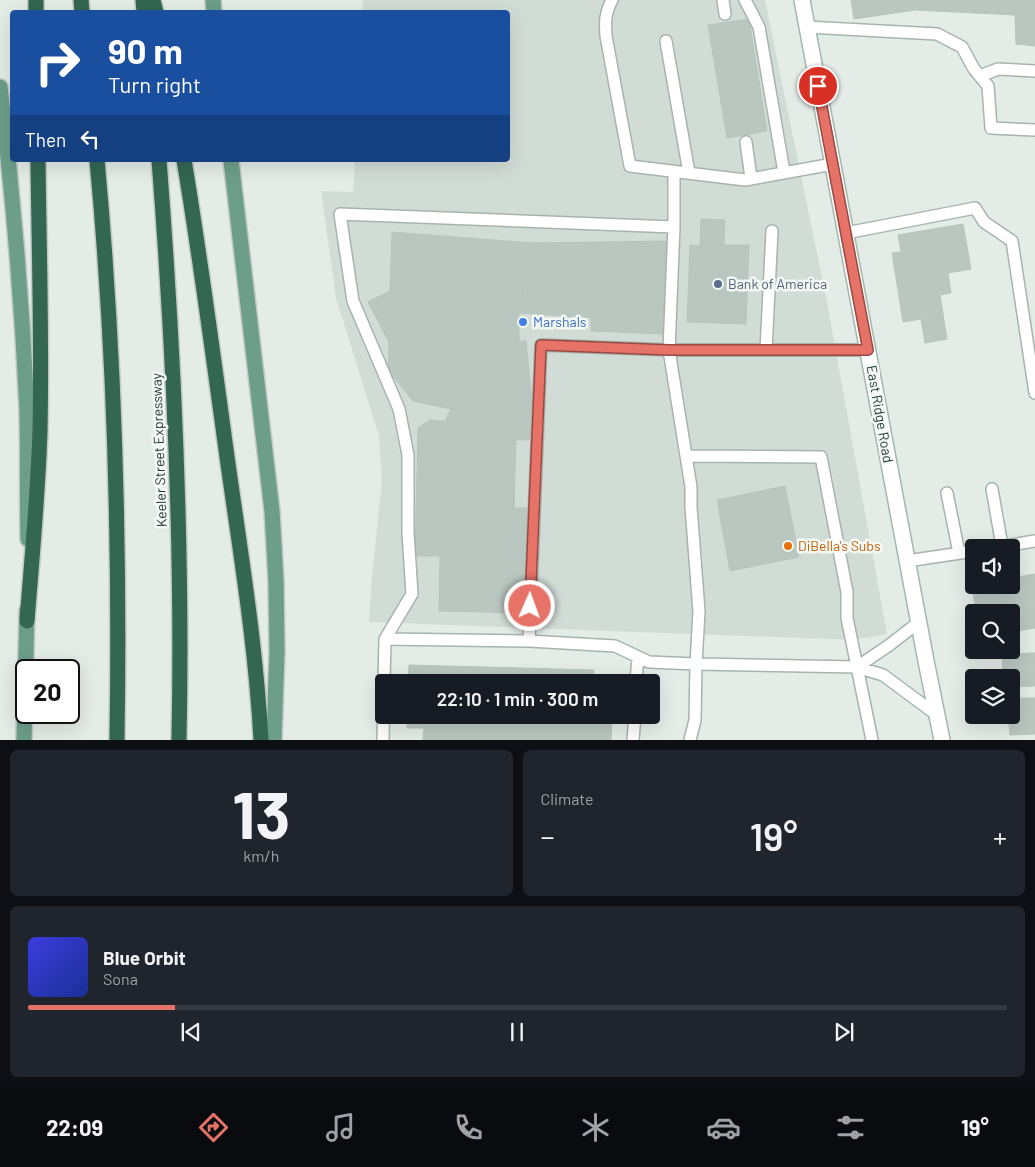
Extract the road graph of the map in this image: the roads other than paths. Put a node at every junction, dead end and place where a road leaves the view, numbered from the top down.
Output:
1 (612, 0) edge
2 (723, 0) edge
3 (745, 0) edge
4 (802, 0) edge
5 (725, 14) dead end
6 (807, 27) junction
7 (666, 40) dead end
8 (1035, 71) edge
9 (980, 76) junction
10 (0, 87) edge
11 (1035, 130) edge
12 (746, 142) dead end
13 (38, 162) edge
14 (98, 162) edge
15 (159, 162) edge
16 (184, 162) edge
17 (231, 162) edge
18 (833, 164) junction
19 (674, 171) junction
20 (784, 172) junction
21 (690, 173) junction
22 (751, 178) junction
23 (674, 227) junction
24 (772, 231) dead end
25 (846, 233) junction
26 (669, 350) junction
27 (766, 350) junction
28 (868, 350) junction
29 (1035, 393) edge
30 (686, 456) junction
31 (992, 489) dead end
32 (947, 493) dead end
33 (997, 539) edge
34 (1035, 541) edge
35 (1020, 543) edge
36 (965, 552) edge
37 (959, 553) junction
38 (907, 561) junction
39 (27, 620) junction
40 (918, 622) junction
41 (385, 639) junction
42 (529, 641) junction
43 (638, 657) junction
44 (696, 664) junction
45 (857, 667) junction
46 (384, 674) edge
47 (637, 674) edge
48 (937, 715) junction
49 (383, 724) edge
50 (634, 724) edge
51 (24, 740) edge
52 (118, 740) edge
53 (179, 740) edge
54 (261, 740) edge
55 (274, 740) edge
56 (383, 740) edge
57 (633, 740) edge
58 (690, 740) edge
59 (872, 740) edge
60 (942, 740) edge

1 - 19 lane
2 - 5 lane
3 - 20 lane
4 - 6 main road, East Ridge Road
6 - 9 lane
6 - 18 main road, East Ridge Road
7 - 21 lane
8 - 9 lane
9 - 11 lane
10 - 39 main road
12 - 22 lane
13 - 39 highway
14 - 52 highway
15 - 53 highway, Keeler Street Expressway
16 - 54 highway
17 - 55 main road
18 - 20 lane
18 - 25 main road, East Ridge Road
19 - 21 lane
19 - 23 lane
20 - 22 lane
21 - 22 lane
23 - 26 lane
23 - 41 lane
24 - 27 lane
25 - 28 main road, East Ridge Road
25 - 29 lane
26 - 27 lane
26 - 30 lane
26 - 42 lane
27 - 28 lane
28 - 38 main road, East Ridge Road
30 - 44 lane
30 - 45 lane
31 - 33 lane
32 - 37 lane
34 - 35 lane
36 - 37 lane
37 - 38 lane
38 - 40 main road, East Ridge Road
39 - 51 main road
40 - 45 lane
40 - 48 main road, East Ridge Road
41 - 42 lane
41 - 46 lane
42 - 43 lane
43 - 44 lane
43 - 47 lane
44 - 45 lane
44 - 58 lane
45 - 48 lane
45 - 59 lane
48 - 60 main road, East Ridge Road
49 - 56 lane
50 - 57 lane

